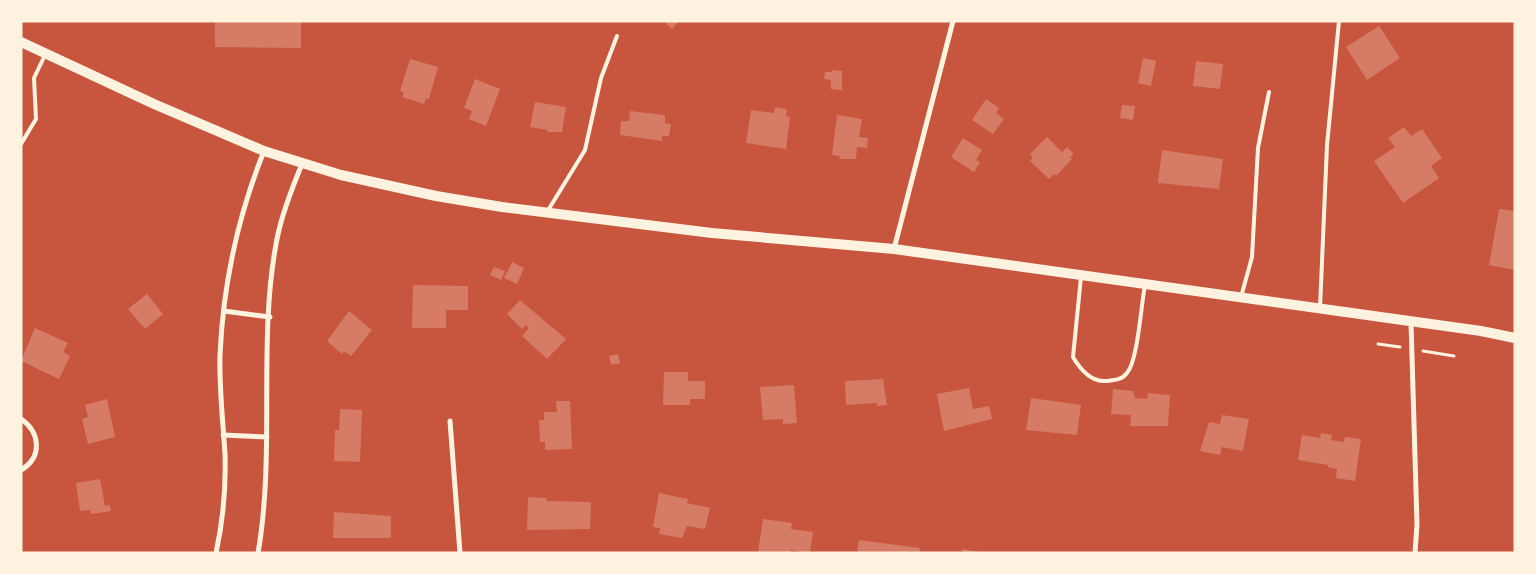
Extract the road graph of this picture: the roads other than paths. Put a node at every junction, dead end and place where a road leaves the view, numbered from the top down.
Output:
1 (953, 21) edge
2 (1339, 21) edge
3 (617, 36) dead end
4 (21, 42) edge
5 (46, 53) junction
6 (1269, 92) dead end
7 (21, 144) edge
8 (264, 151) junction
9 (302, 164) junction
10 (547, 212) junction
11 (894, 250) junction
12 (1081, 276) junction
13 (1145, 285) junction
14 (1241, 299) junction
15 (1320, 310) junction
16 (224, 311) junction
17 (270, 317) junction
18 (1411, 323) junction
19 (1515, 338) edge
20 (21, 419) edge
21 (450, 421) dead end
22 (223, 435) junction
23 (267, 437) junction
24 (21, 470) edge
25 (216, 553) edge
26 (258, 553) edge
27 (460, 553) edge
28 (1415, 553) edge

1 - 11 street
2 - 15 lane
3 - 10 lane
4 - 5 main road
5 - 7 lane
5 - 8 main road
6 - 14 lane
8 - 9 main road
8 - 16 street
9 - 10 main road
9 - 17 street
10 - 11 main road
11 - 12 main road
12 - 13 main road
12 - 13 lane
13 - 14 main road
14 - 15 main road
15 - 18 main road
16 - 17 street
16 - 22 street
17 - 23 street
18 - 19 main road
18 - 28 street
20 - 24 street
21 - 27 street
22 - 23 street
22 - 25 street
23 - 26 street

